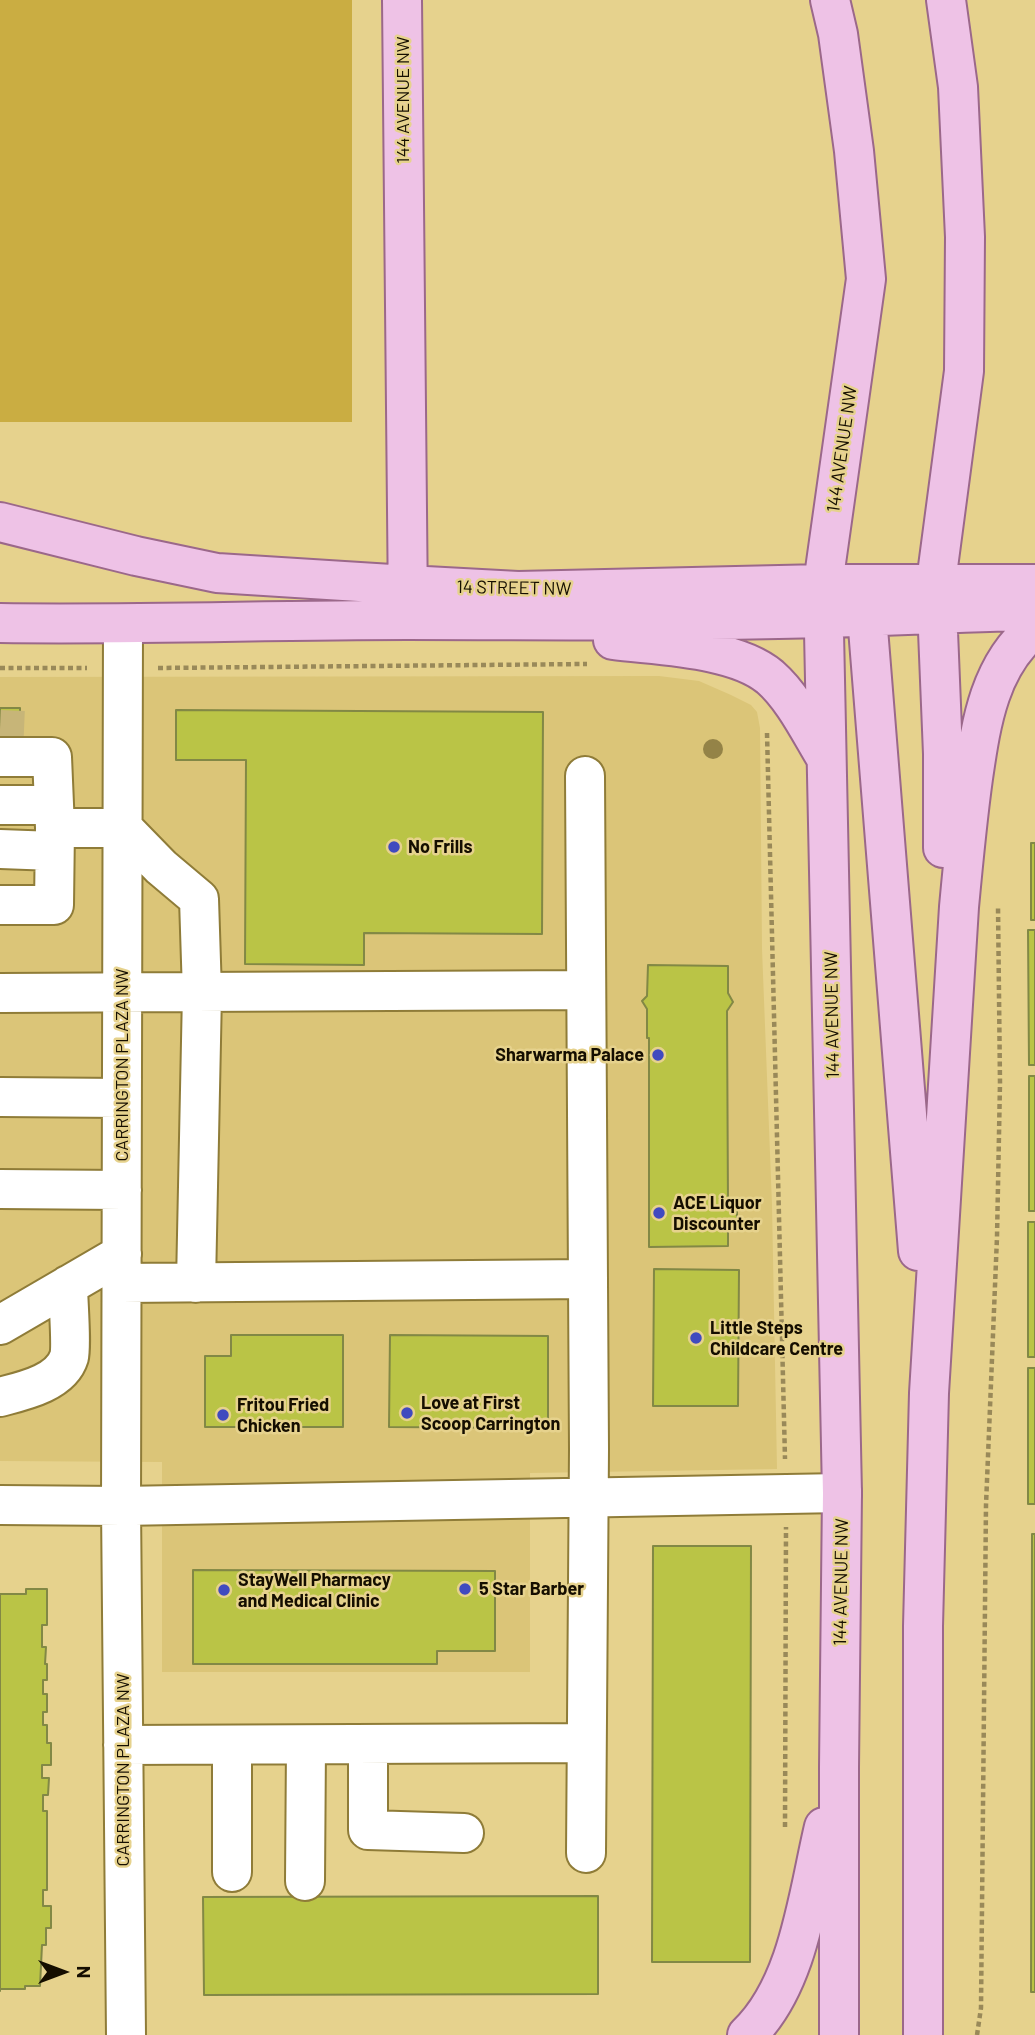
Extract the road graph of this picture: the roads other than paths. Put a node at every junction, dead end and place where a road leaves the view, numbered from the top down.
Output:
1 (402, 0) edge
2 (830, 0) edge
3 (946, 0) edge
4 (0, 522) edge
5 (1035, 584) edge
6 (829, 595) junction
7 (937, 597) junction
8 (407, 602) junction
9 (1035, 611) edge
10 (867, 616) junction
11 (479, 622) junction
12 (0, 624) edge
13 (123, 625) junction
14 (1035, 628) edge
15 (12, 743) tunnel mouth
16 (827, 758) junction
17 (585, 776) dead end
18 (0, 805) edge
19 (54, 828) junction
20 (122, 828) junction
21 (0, 849) edge
22 (0, 905) edge
23 (586, 990) junction
24 (0, 993) edge
25 (122, 993) junction
26 (202, 993) junction
27 (0, 1097) edge
28 (122, 1098) junction
29 (943, 1155) junction
30 (0, 1189) edge
31 (122, 1190) junction
32 (122, 1268) junction
33 (588, 1279) junction
34 (196, 1283) junction
35 (68, 1285) junction
36 (0, 1325) edge
37 (69, 1357) junction
38 (929, 1393) junction
39 (0, 1397) edge
40 (0, 1421) edge
41 (842, 1493) junction
42 (589, 1497) junction
43 (0, 1505) edge
44 (121, 1506) junction
45 (586, 1744) junction
46 (123, 1745) junction
47 (232, 1745) junction
48 (306, 1745) junction
49 (368, 1745) junction
50 (839, 1767) junction
51 (464, 1833) dead end
52 (586, 1853) dead end
53 (232, 1872) dead end
54 (305, 1881) dead end
55 (125, 2035) edge
56 (747, 2035) edge
57 (839, 2035) edge
58 (923, 2035) edge

1 - 8 main road, 144 AVENUE NW
2 - 6 main road, 144 AVENUE NW
3 - 7 main road
4 - 8 main road, 14 STREET NW
5 - 7 main road, 14 STREET NW
6 - 7 main road, 14 STREET NW
6 - 8 main road, 14 STREET NW
6 - 10 main road, 14 STREET NW
6 - 11 main road, 14 STREET NW
6 - 16 main road, 144 AVENUE NW
7 - 9 main road, 14 STREET NW
7 - 10 main road, 14 STREET NW
7 - 29 main road
8 - 11 main road, 14 STREET NW
8 - 13 main road, 14 STREET NW
10 - 38 main road
11 - 16 main road
12 - 13 main road, 14 STREET NW
13 - 20 street, CARRINGTON PLAZA NW
14 - 29 main road
15 - 19 street
16 - 41 main road, 144 AVENUE NW
17 - 23 street
18 - 19 street
19 - 20 street
19 - 21 street
19 - 22 street
20 - 25 street, CARRINGTON PLAZA NW
20 - 26 street
23 - 26 street
23 - 33 street
24 - 25 street
25 - 26 street
25 - 28 street, CARRINGTON PLAZA NW
26 - 34 street
27 - 28 street
28 - 31 street, CARRINGTON PLAZA NW
29 - 38 main road
30 - 31 street
31 - 32 street, CARRINGTON PLAZA NW
32 - 34 street
32 - 35 street
32 - 44 street, CARRINGTON PLAZA NW
33 - 34 street
33 - 42 street
35 - 36 street
35 - 37 street
37 - 39 street
37 - 40 street
38 - 58 main road
41 - 42 street
41 - 50 main road, 144 AVENUE NW
42 - 44 street
42 - 45 street
43 - 44 street
44 - 46 street, CARRINGTON PLAZA NW
45 - 49 street
45 - 52 street
46 - 47 street
46 - 55 street, CARRINGTON PLAZA NW
47 - 48 street
47 - 53 street
48 - 49 street
48 - 54 street
49 - 51 street
50 - 56 main road
50 - 57 main road, 144 AVENUE NW

